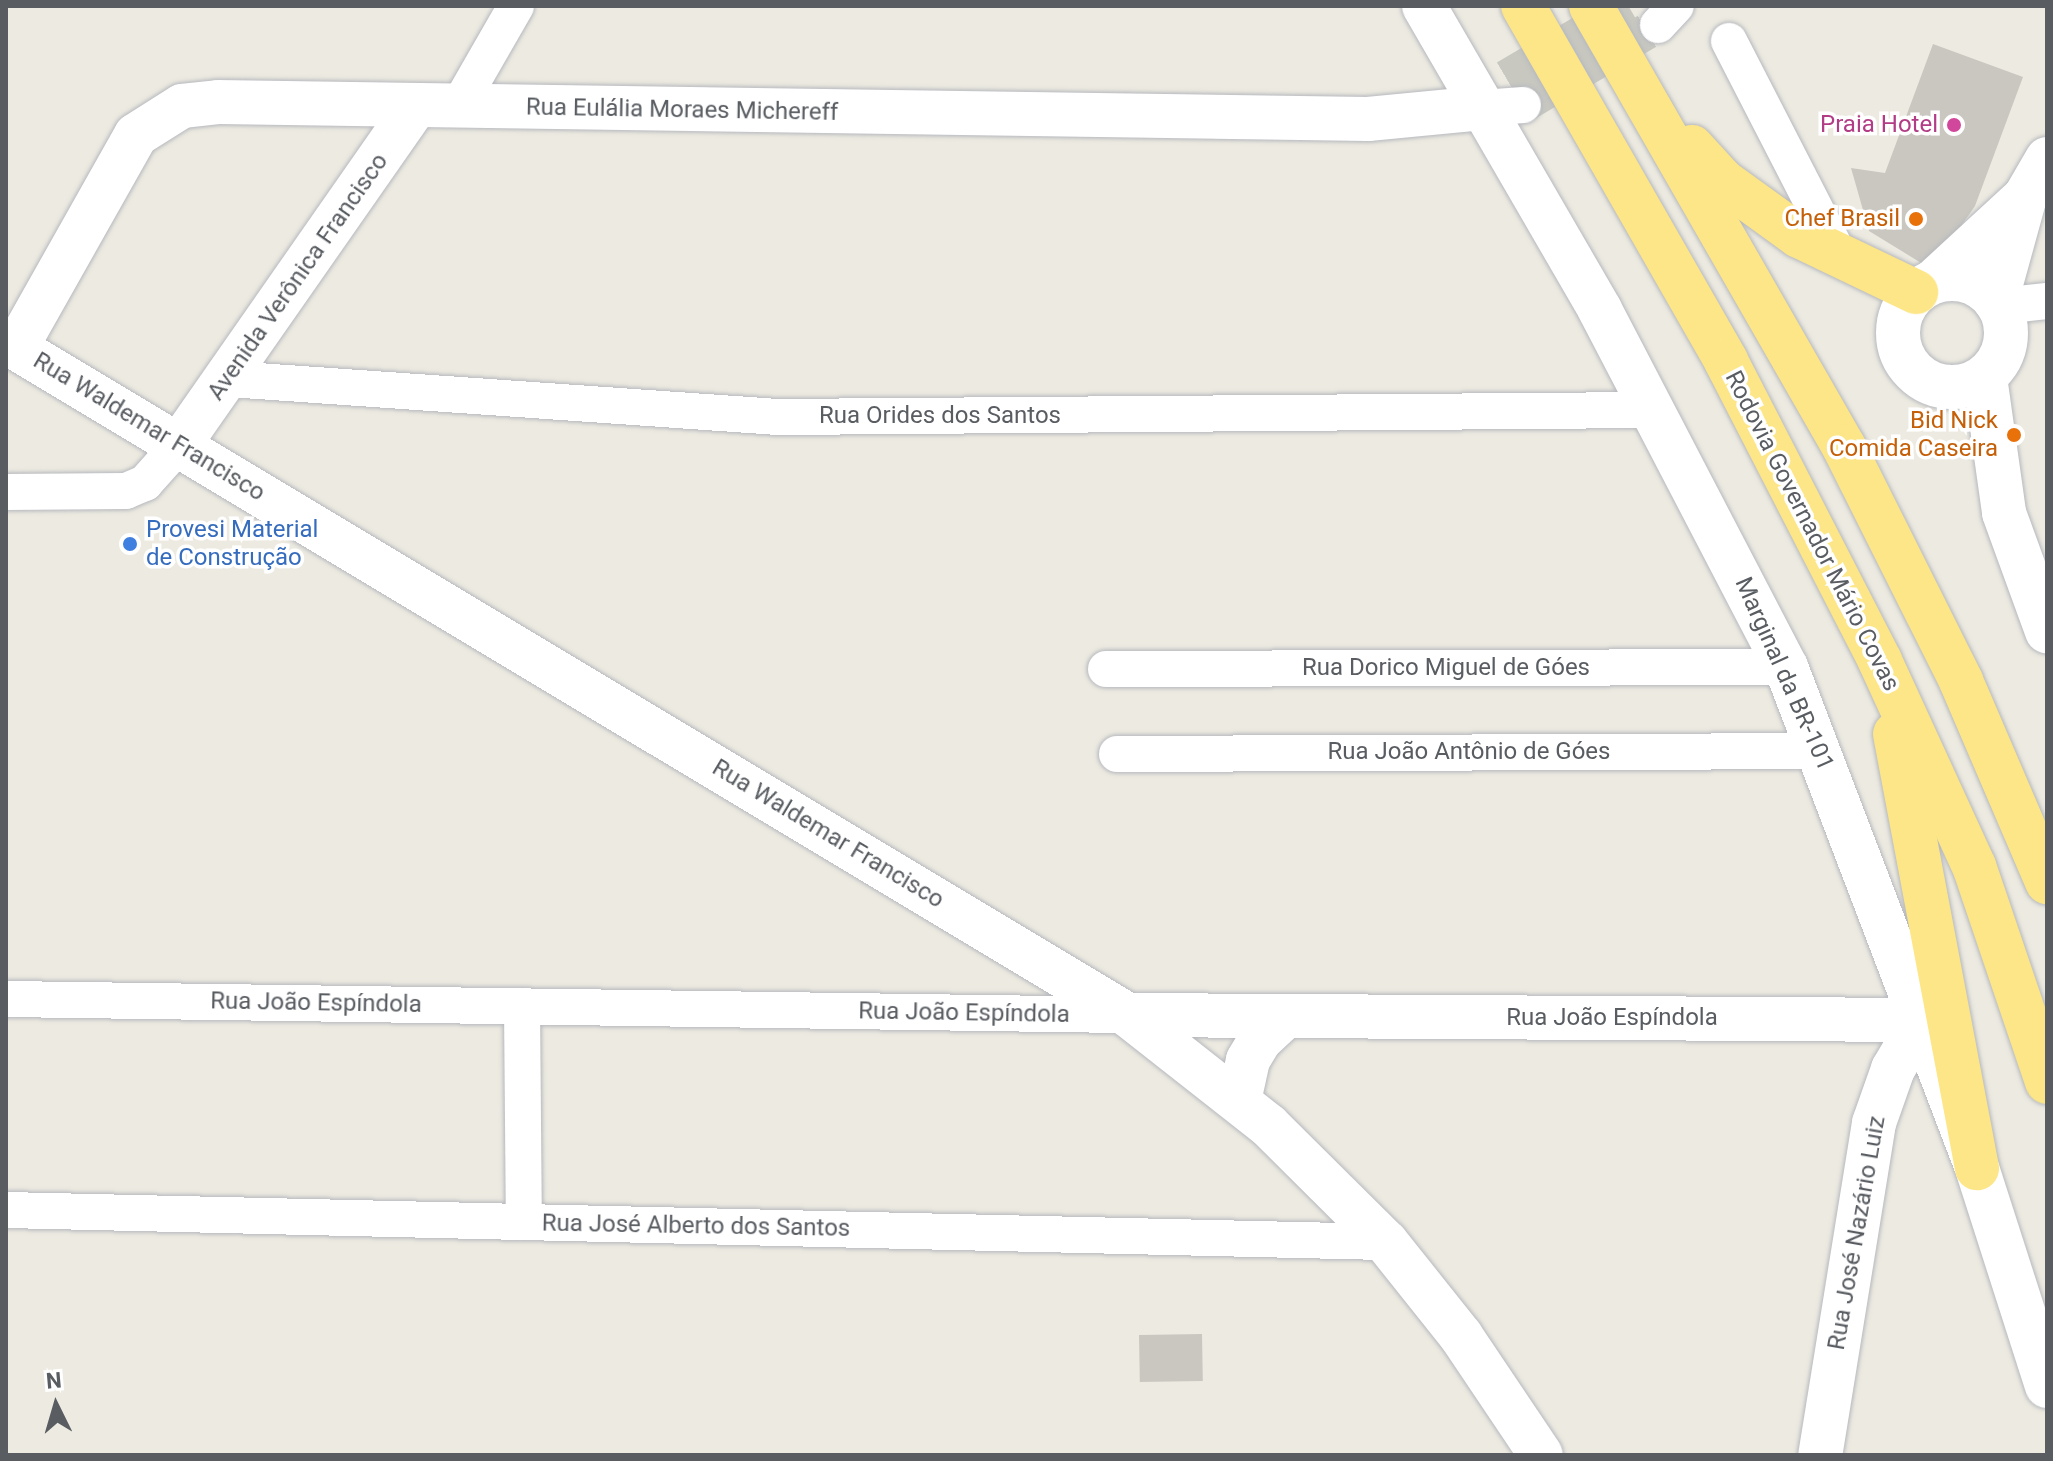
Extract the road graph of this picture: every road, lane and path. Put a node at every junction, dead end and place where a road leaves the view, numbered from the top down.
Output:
1 (516, 6) edge
2 (1424, 6) edge
3 (1523, 6) edge
4 (1591, 6) edge
5 (1729, 41) dead end
6 (1644, 96) junction
7 (1503, 97) junction
8 (437, 107) junction
9 (2047, 159) edge
10 (2025, 197) junction
11 (1840, 257) junction
12 (1925, 287) junction
13 (2047, 301) edge
14 (1998, 304) junction
15 (11, 345) edge
16 (1985, 377) junction
17 (229, 379) junction
18 (1652, 410) junction
19 (179, 445) junction
20 (6, 492) edge
21 (2043, 612) edge
22 (1880, 661) junction
23 (1786, 667) junction
24 (1106, 669) dead end
25 (1821, 751) junction
26 (1117, 754) dead end
27 (2047, 882) edge
28 (6, 999) edge
29 (522, 1006) junction
30 (1128, 1015) junction
31 (1286, 1016) junction
32 (1922, 1020) junction
33 (2047, 1082) edge
34 (1239, 1101) junction
35 (1977, 1168) junction
36 (6, 1210) edge
37 (524, 1222) junction
38 (1386, 1242) junction
39 (2047, 1386) edge
40 (1541, 1455) edge
41 (1820, 1455) edge

1 - 8 street, Avenida Verônica Francisco
2 - 7 street, Marginal da BR-101
3 - 22 highway, Rodovia Governador Mário Covas
4 - 6 highway
5 - 11 street
6 - 11 highway
6 - 27 highway
7 - 8 street, Rua Eulália Moraes Michereff
7 - 18 street, Marginal da BR-101
8 - 15 street, Rua Eulália Moraes Michereff
8 - 17 street, Avenida Verônica Francisco
9 - 10 street
10 - 12 street
10 - 14 street
11 - 12 highway
12 - 14 street
12 - 16 street
13 - 14 street
14 - 16 street
15 - 19 street, Rua Waldemar Francisco
16 - 21 street
17 - 18 street, Rua Orides dos Santos
17 - 19 street, Avenida Verônica Francisco
18 - 23 street, Marginal da BR-101
19 - 20 street
19 - 30 street, Rua Waldemar Francisco
22 - 33 highway, Rodovia Governador Mário Covas
22 - 35 highway
23 - 24 street, Rua Dorico Miguel de Góes
23 - 25 street, Marginal da BR-101
25 - 26 street, Rua João Antônio de Góes
25 - 32 street, Marginal da BR-101
28 - 29 street, Rua João Espíndola
29 - 30 street, Rua João Espíndola
29 - 37 street
30 - 31 street, Rua João Espíndola
30 - 34 street, Rua Waldemar Francisco
31 - 32 street, Rua João Espíndola
31 - 34 street
32 - 35 street, Marginal da BR-101
32 - 41 street, Rua José Nazário Luiz
34 - 38 street, Rua Waldemar Francisco
35 - 39 street, Marginal da BR-101
36 - 37 street, Rua José Alberto dos Santos
37 - 38 street, Rua José Alberto dos Santos
38 - 40 street, Rua Waldemar Francisco

